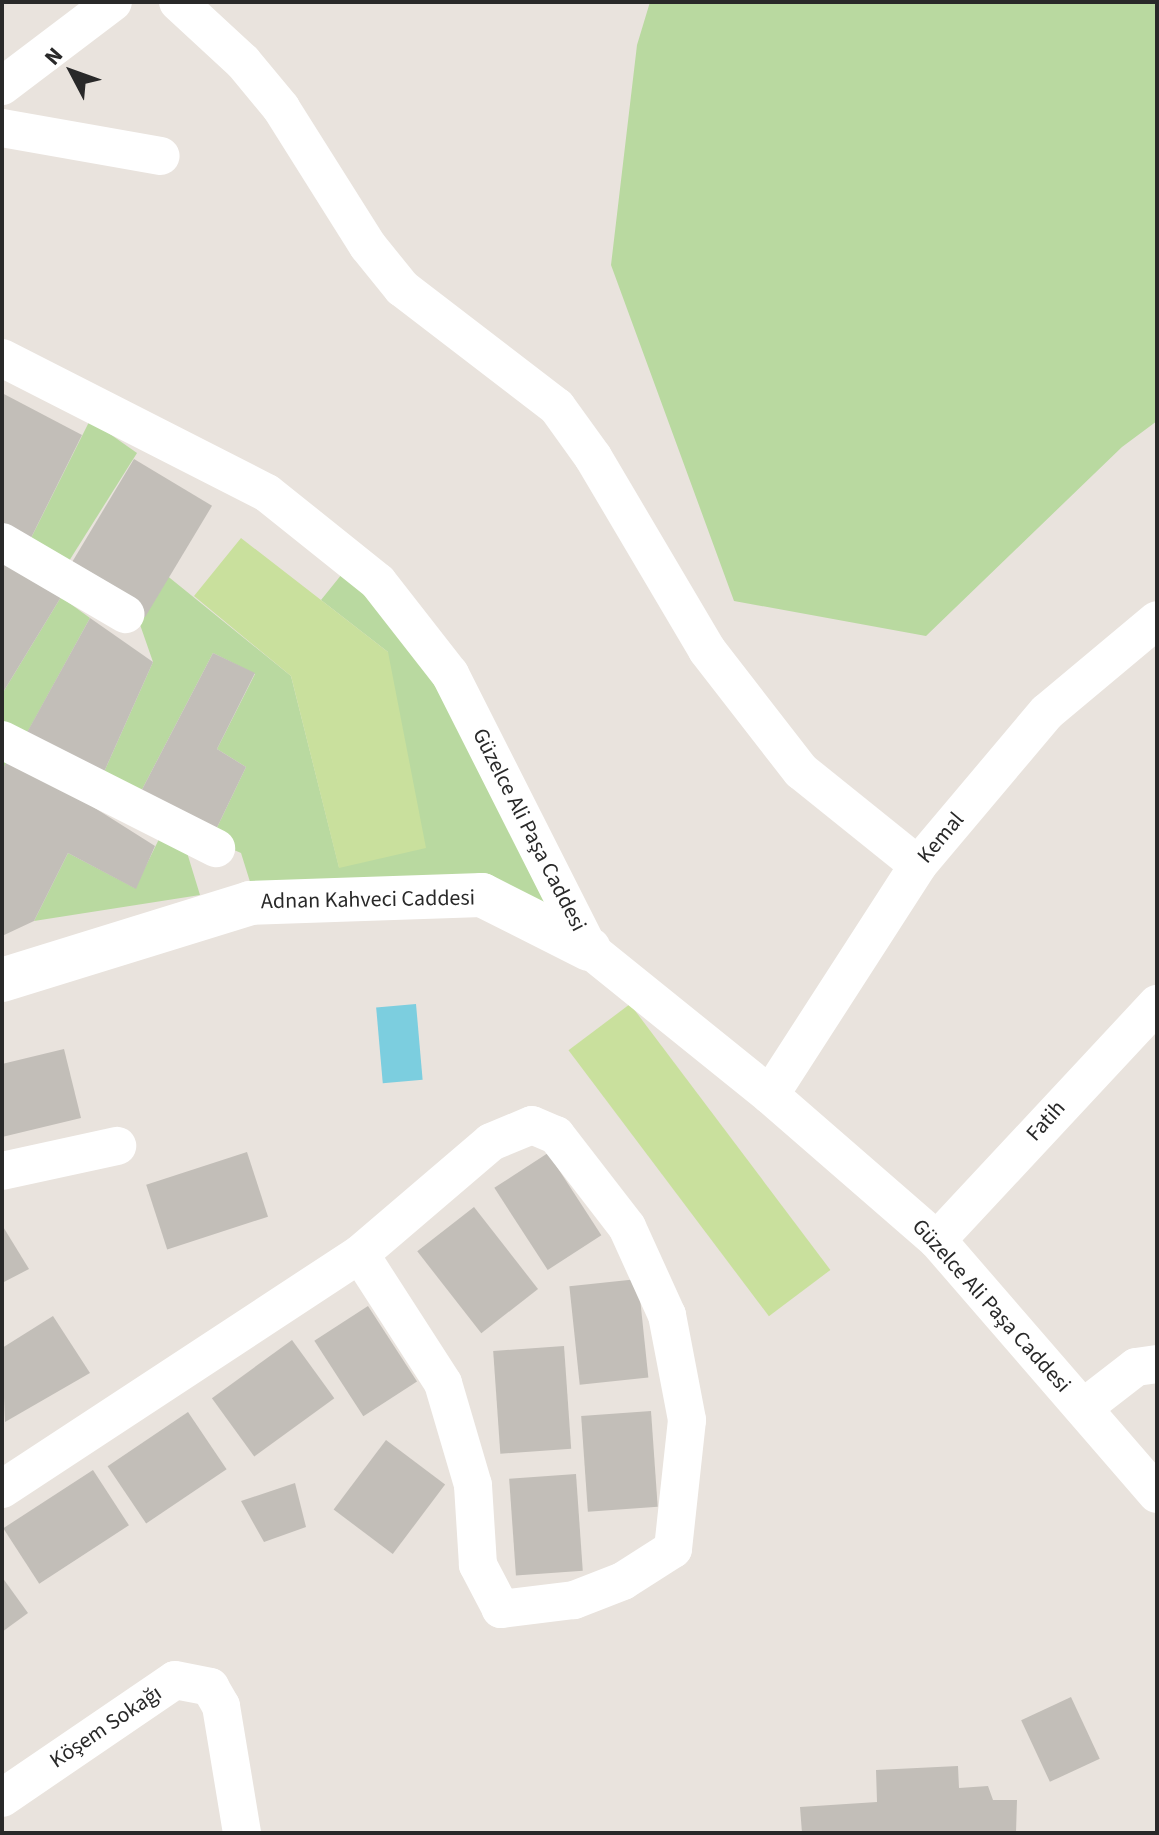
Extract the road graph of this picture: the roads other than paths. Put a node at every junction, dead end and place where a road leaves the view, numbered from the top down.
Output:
1 (113, 2) edge
2 (178, 2) edge
3 (2, 86) edge
4 (2, 128) edge
5 (161, 156) dead end
6 (2, 358) edge
7 (2, 542) edge
8 (125, 614) dead end
9 (1157, 620) edge
10 (2, 740) edge
11 (216, 848) dead end
12 (918, 865) junction
13 (589, 949) junction
14 (2, 980) edge
15 (1157, 1004) edge
16 (770, 1095) junction
17 (117, 1146) dead end
18 (2, 1171) edge
19 (937, 1240) junction
20 (360, 1254) junction
21 (1157, 1364) edge
22 (1083, 1408) junction
23 (2, 1489) edge
24 (1157, 1494) edge
25 (2, 1798) edge
26 (242, 1833) edge

1 - 3 street
2 - 12 street
4 - 5 street
6 - 13 street, Güzelce Ali Paşa Caddesi
7 - 8 street
9 - 12 street, Kemal
10 - 11 street
12 - 16 street, Kemal
13 - 14 main road, Adnan Kahveci Caddesi
13 - 16 street, Güzelce Ali Paşa Caddesi
15 - 19 street, Fatih
16 - 19 street, Güzelce Ali Paşa Caddesi
17 - 18 street
19 - 22 street, Güzelce Ali Paşa Caddesi
20 - 20 street
20 - 23 street
21 - 22 street
22 - 24 street, Güzelce Ali Paşa Caddesi
25 - 26 street, Köşem Sokağı

